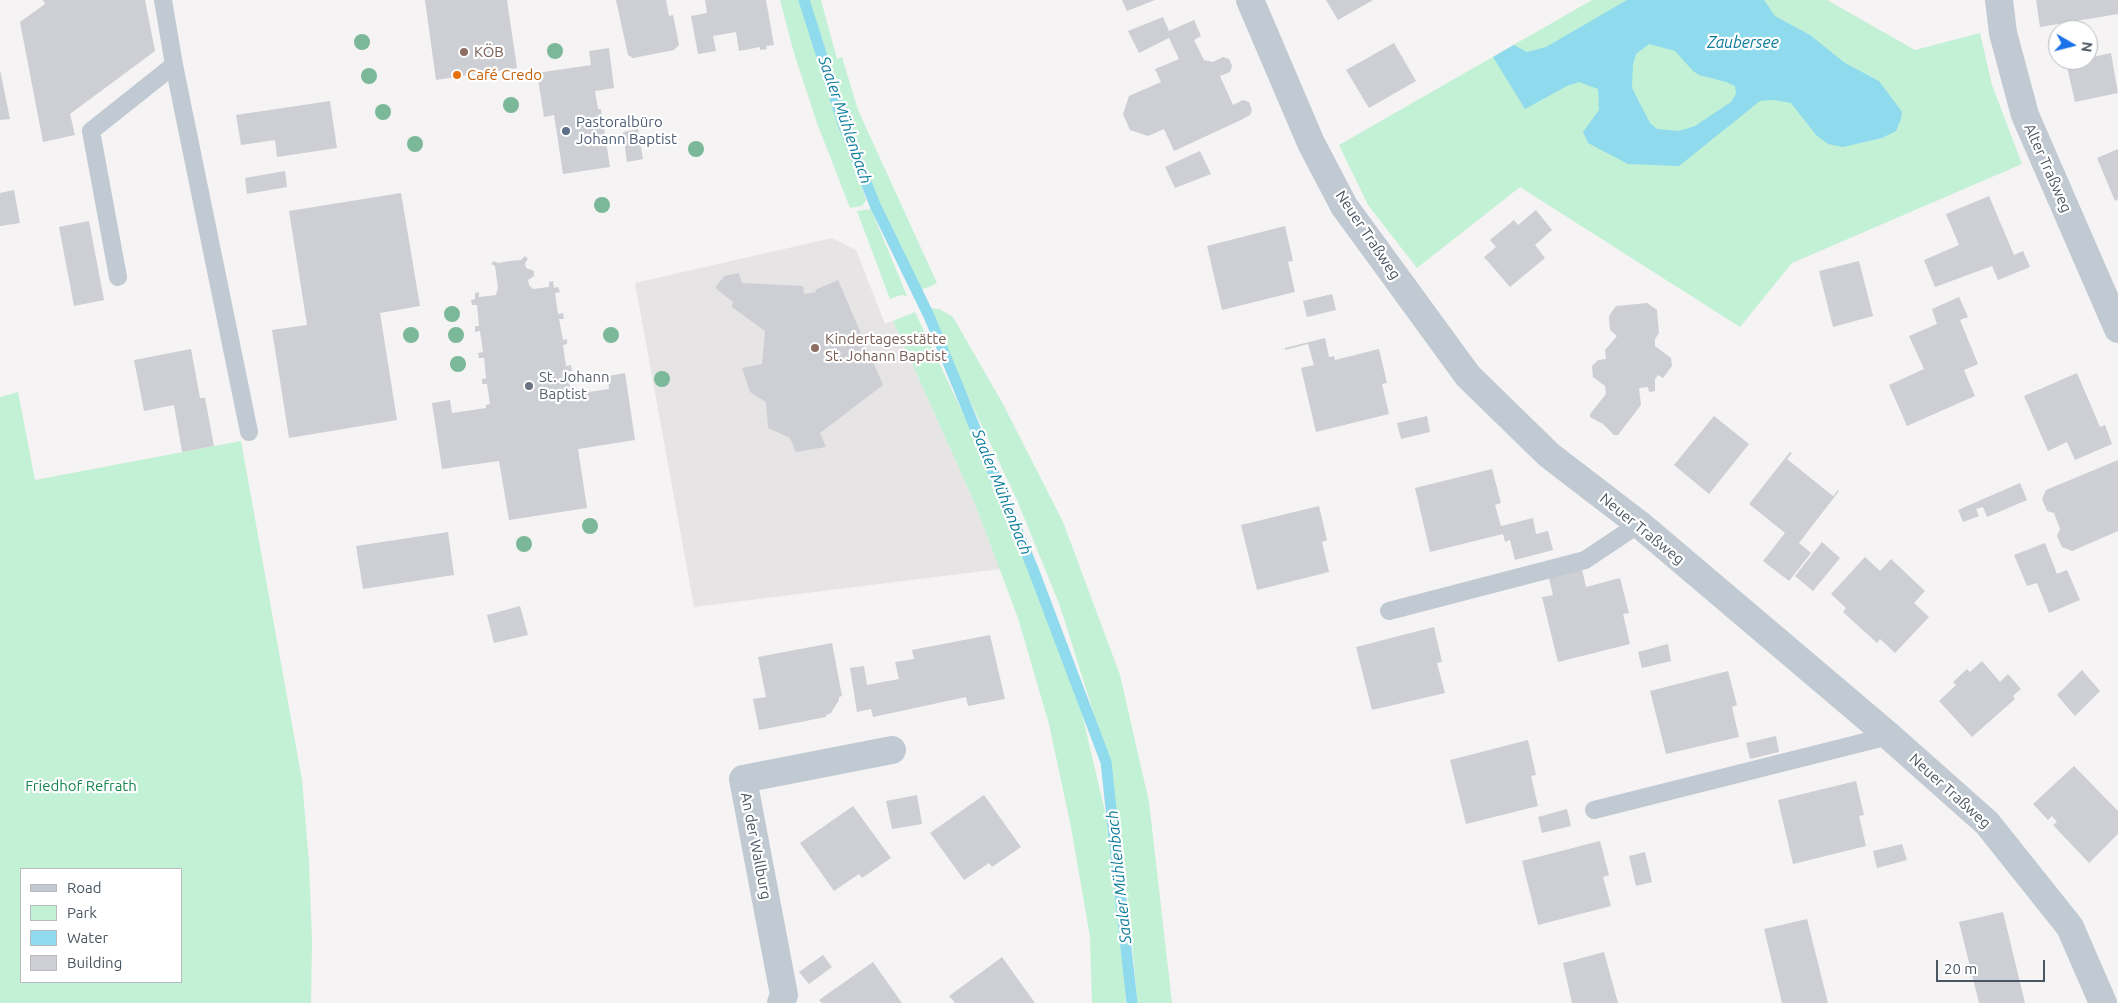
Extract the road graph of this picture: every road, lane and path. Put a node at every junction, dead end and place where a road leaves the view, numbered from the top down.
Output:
1 (164, 0) edge
2 (1250, 0) edge
3 (1998, 0) edge
4 (174, 65) junction
5 (118, 277) dead end
6 (2118, 329) edge
7 (248, 432) dead end
8 (1639, 524) junction
9 (1389, 611) dead end
10 (1889, 736) junction
11 (892, 750) dead end
12 (1594, 810) dead end
13 (781, 1003) edge
14 (2102, 1003) edge

1 - 4 lane
2 - 8 street, Neuer Traßweg
3 - 6 street, Alter Traßweg
4 - 5 lane
4 - 7 lane
8 - 9 lane
8 - 10 street, Neuer Traßweg
10 - 12 lane
10 - 14 street, Neuer Traßweg
11 - 13 street, An der Wallburg

